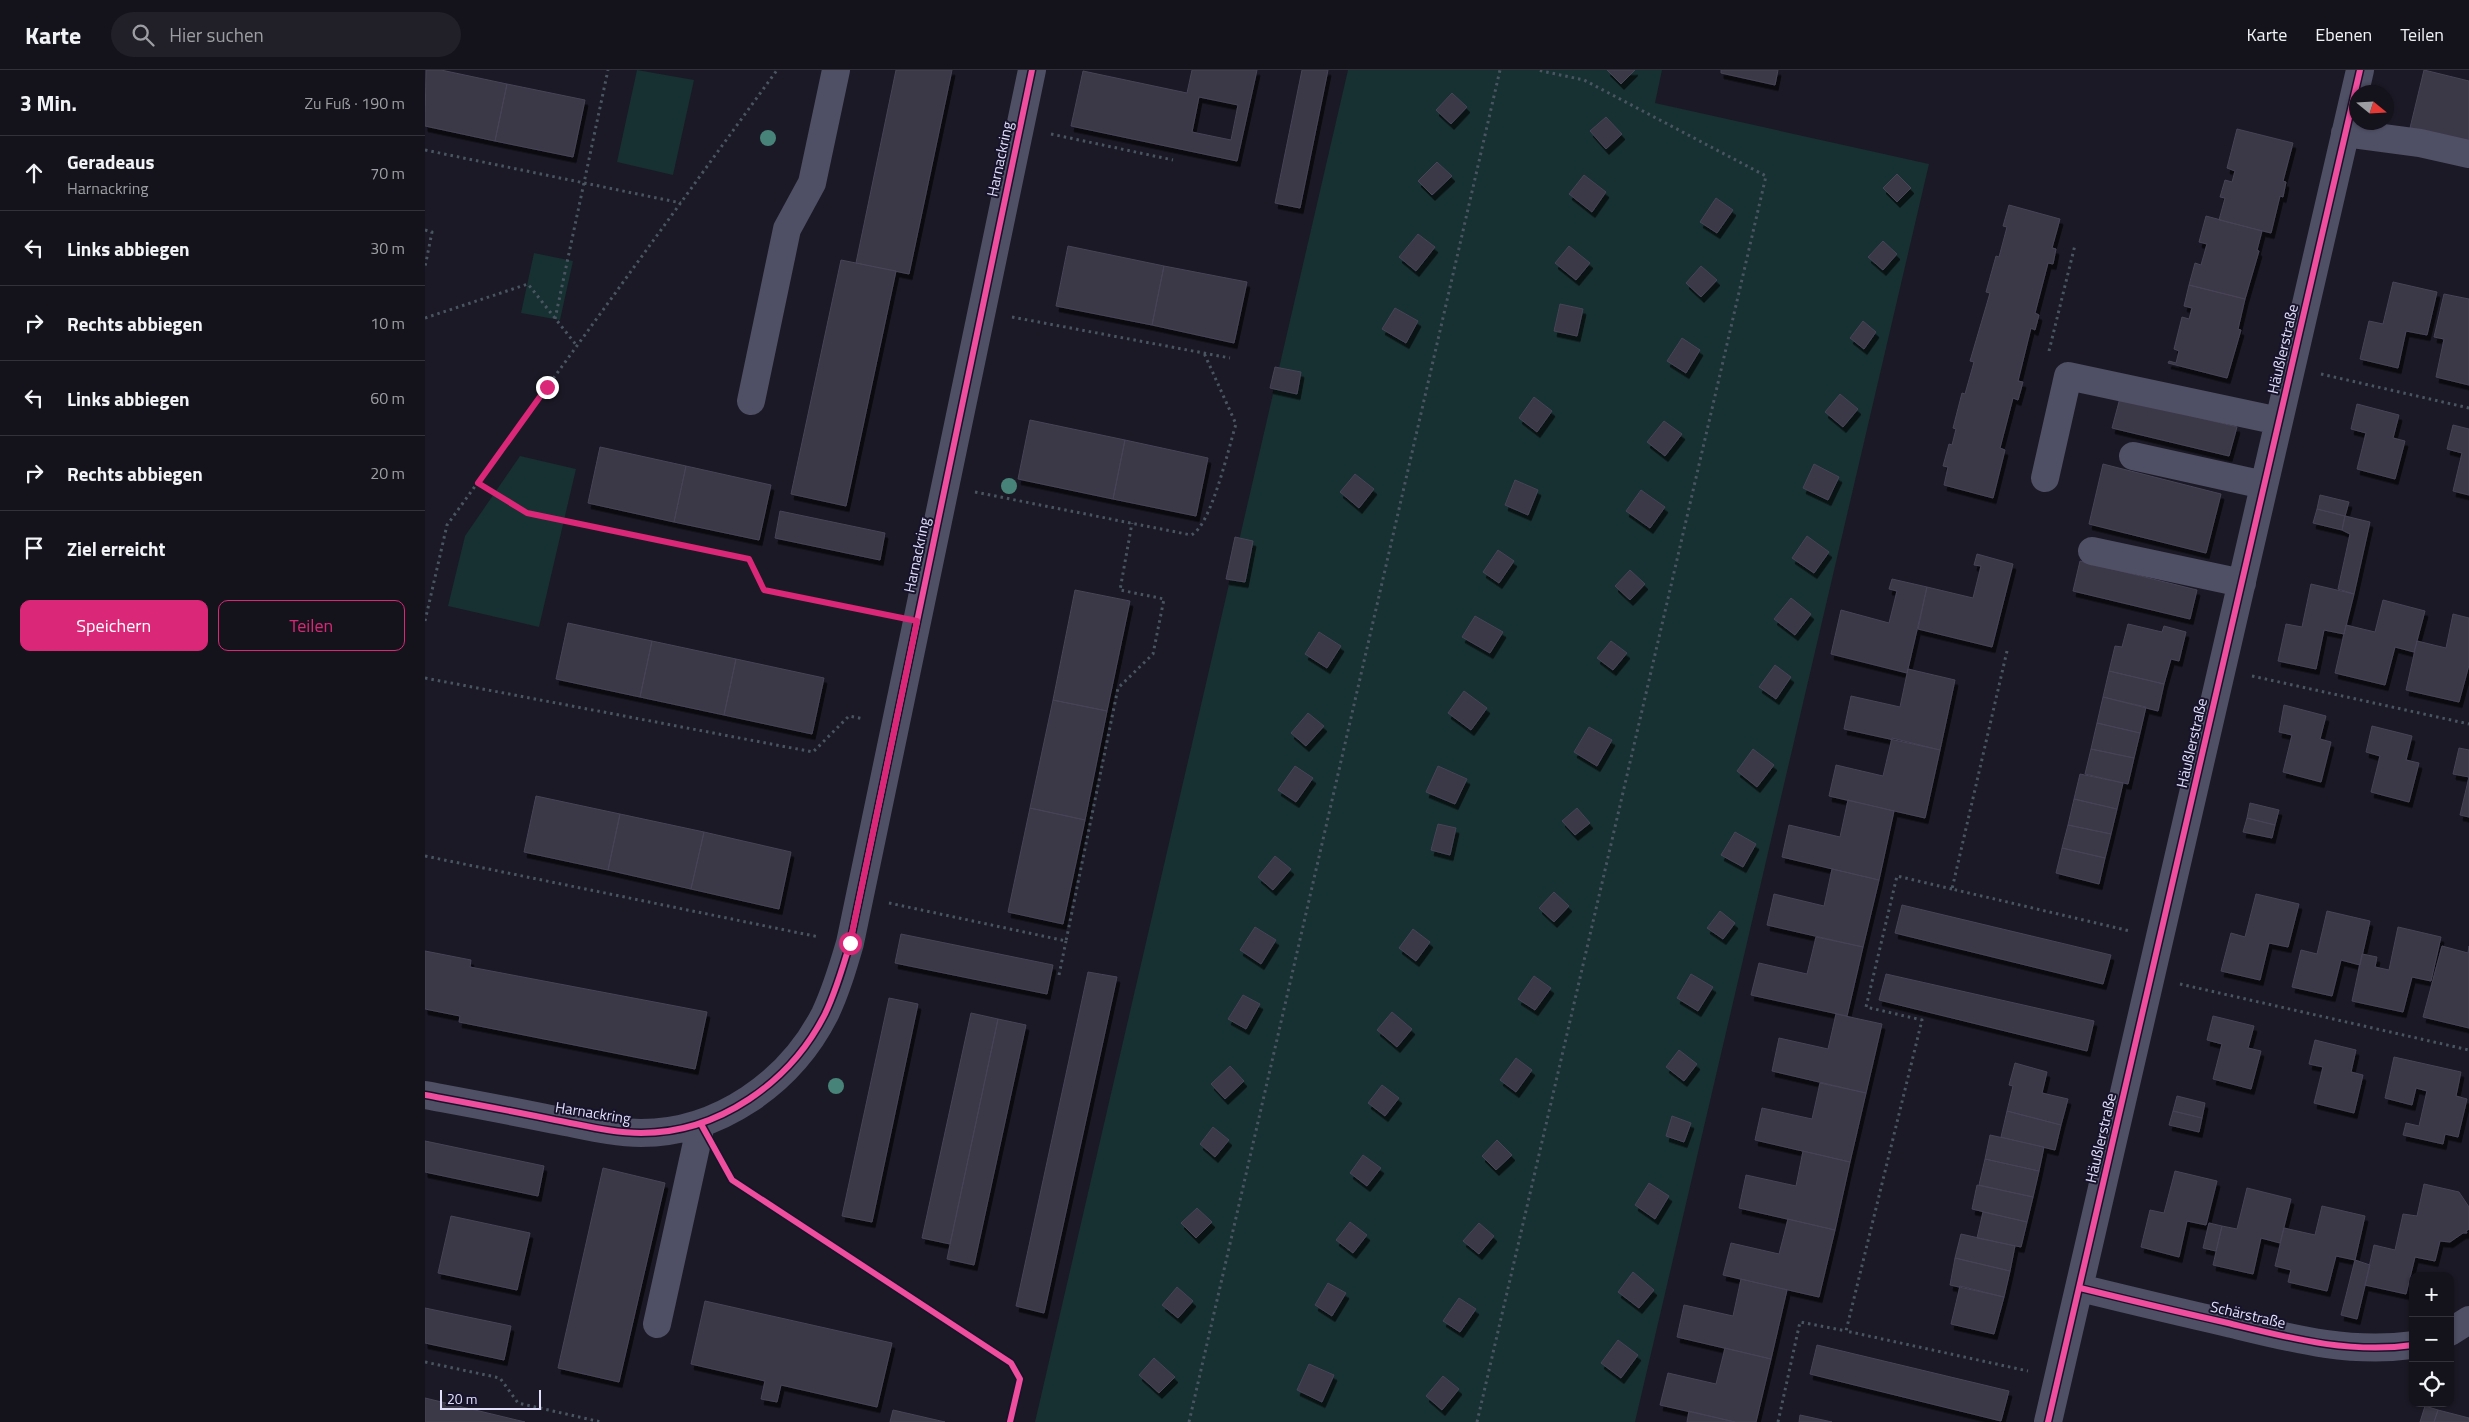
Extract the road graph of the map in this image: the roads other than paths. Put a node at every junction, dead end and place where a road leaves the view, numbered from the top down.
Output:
1 (836, 70) edge
2 (1032, 70) edge
3 (2360, 70) edge
4 (2345, 133) junction
5 (2469, 154) edge
6 (751, 401) dead end
7 (2279, 421) junction
8 (2133, 456) dead end
9 (2045, 478) dead end
10 (2264, 485) junction
11 (2092, 552) dead end
12 (2242, 583) junction
13 (425, 1095) edge
14 (701, 1124) junction
15 (2080, 1288) junction
16 (2469, 1320) edge
17 (657, 1324) dead end
18 (2454, 1329) edge
19 (2409, 1345) edge
20 (2048, 1422) edge

1 - 6 street
2 - 14 street, Harnackring
3 - 4 street, Häußlerstraße
4 - 5 street
4 - 7 street, Häußlerstraße
7 - 9 street
7 - 10 street, Häußlerstraße
8 - 10 street
10 - 12 street, Häußlerstraße
11 - 12 street
12 - 15 street, Häußlerstraße
13 - 14 street, Harnackring
14 - 17 street
15 - 19 street, Schärstraße
15 - 20 street, Häußlerstraße
16 - 18 street

